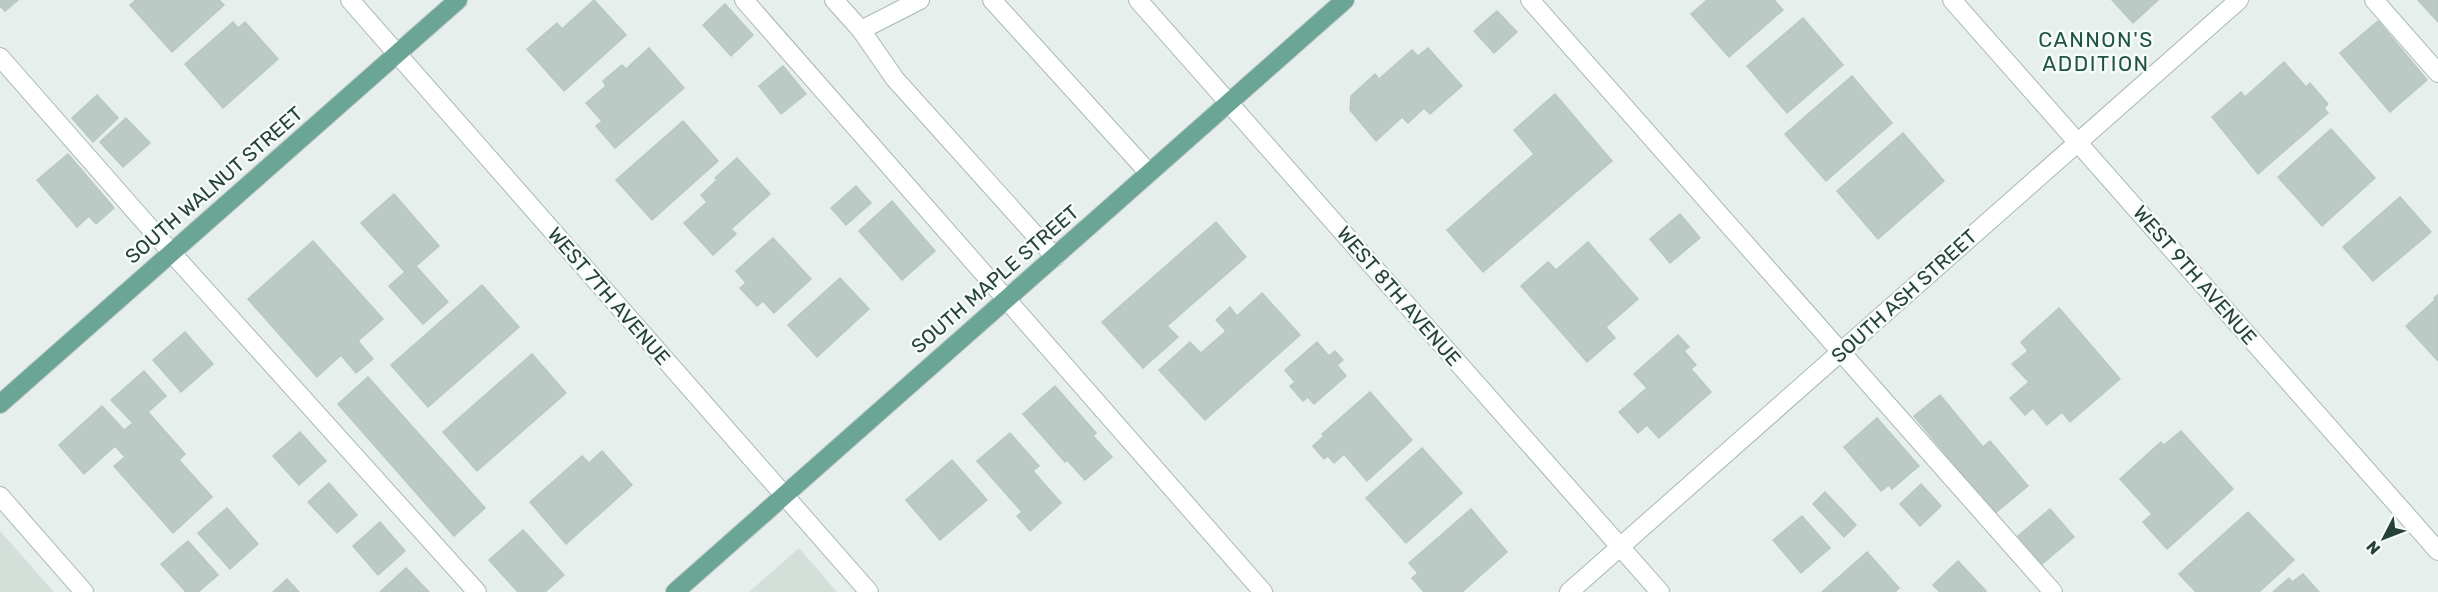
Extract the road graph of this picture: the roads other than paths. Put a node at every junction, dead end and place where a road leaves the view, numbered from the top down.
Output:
1 (350, 0) edge
2 (458, 0) edge
3 (744, 0) edge
4 (834, 0) edge
5 (920, 0) edge
6 (992, 0) edge
7 (1138, 0) edge
8 (1345, 0) edge
9 (1530, 0) edge
10 (1952, 0) edge
11 (2239, 0) edge
12 (2374, 0) edge
13 (861, 30) junction
14 (398, 54) junction
15 (0, 57) edge
16 (2438, 73) edge
17 (1228, 104) junction
18 (2078, 142) junction
19 (1149, 173) junction
20 (171, 252) junction
21 (1055, 257) junction
22 (1007, 299) junction
23 (1841, 352) junction
24 (0, 404) edge
25 (0, 496) edge
26 (784, 496) junction
27 (1621, 547) junction
28 (2438, 551) edge
29 (84, 592) edge
30 (477, 592) edge
31 (675, 592) edge
32 (869, 592) edge
33 (1263, 592) edge
34 (1569, 592) edge
35 (1660, 592) edge
36 (2053, 592) edge

1 - 14 street, WEST 7TH AVENUE
2 - 14 main road, SOUTH WALNUT STREET
3 - 22 street
4 - 13 street
5 - 13 street
6 - 19 street
7 - 17 street, WEST 8TH AVENUE
8 - 17 main road, SOUTH MAPLE STREET
9 - 23 street
10 - 18 street, WEST 9TH AVENUE
11 - 18 street, SOUTH ASH STREET
12 - 16 street
13 - 21 street
14 - 20 main road, SOUTH WALNUT STREET
14 - 26 street, WEST 7TH AVENUE
15 - 20 street
17 - 19 main road, SOUTH MAPLE STREET
17 - 27 street, WEST 8TH AVENUE
18 - 23 street, SOUTH ASH STREET
18 - 28 street, WEST 9TH AVENUE
19 - 21 main road, SOUTH MAPLE STREET
20 - 24 main road, SOUTH WALNUT STREET
20 - 30 street
21 - 22 main road, SOUTH MAPLE STREET
22 - 26 main road, SOUTH MAPLE STREET
22 - 33 street
23 - 27 street, SOUTH ASH STREET
23 - 36 street
25 - 29 street
26 - 31 main road, SOUTH MAPLE STREET
26 - 32 street, WEST 7TH AVENUE
27 - 34 street, SOUTH ASH STREET
27 - 35 street, WEST 8TH AVENUE

